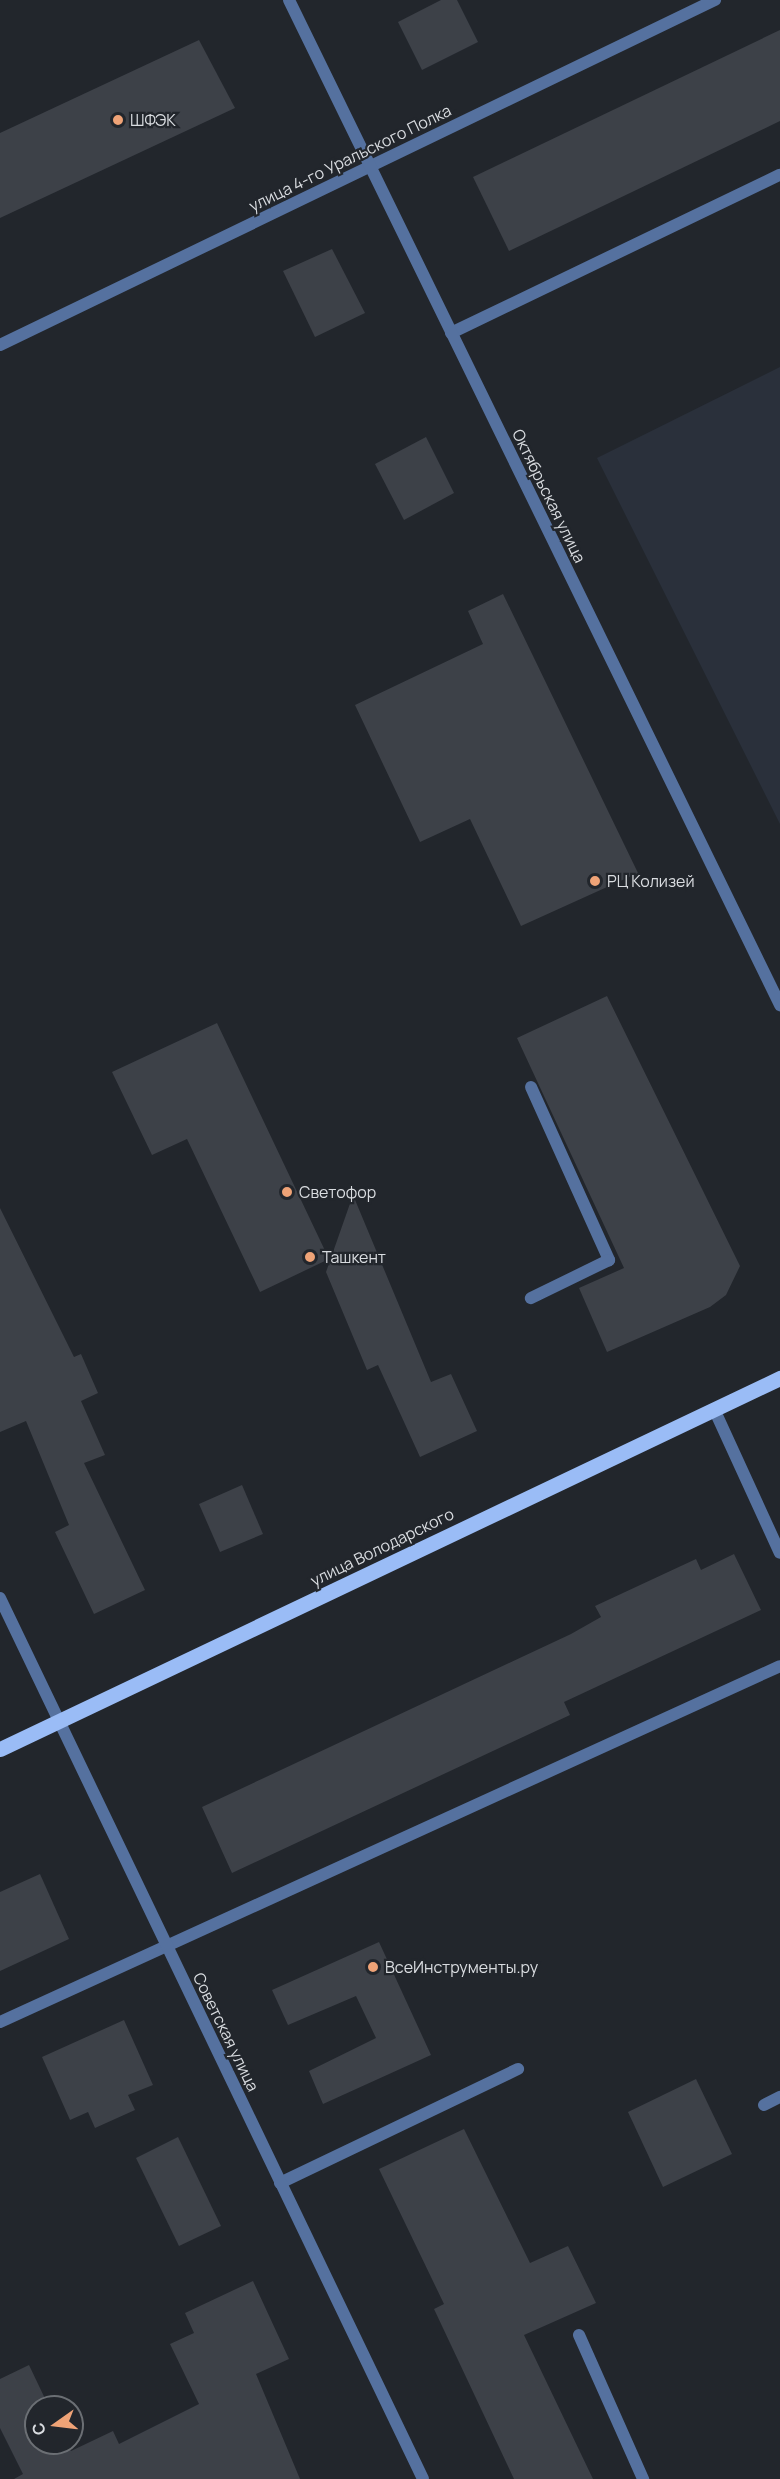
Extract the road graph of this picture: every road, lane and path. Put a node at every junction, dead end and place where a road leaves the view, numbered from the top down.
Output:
1 (289, 0) edge
2 (715, 0) edge
3 (370, 166) junction
4 (780, 175) edge
5 (451, 333) junction
6 (0, 345) edge
7 (777, 991) edge
8 (780, 1005) edge
9 (531, 1087) dead end
10 (531, 1298) dead end
11 (780, 1378) edge
12 (714, 1409) junction
13 (780, 1553) edge
14 (0, 1598) edge
15 (780, 1666) edge
16 (59, 1722) junction
17 (0, 1749) edge
18 (166, 1946) junction
19 (0, 2022) edge
20 (518, 2069) dead end
21 (780, 2097) edge
22 (764, 2105) dead end
23 (280, 2183) junction
24 (579, 2335) dead end
25 (423, 2479) edge
26 (643, 2479) edge

1 - 3 street, Октябрьская улица
2 - 3 street, улица 4-го Уральского Полка
3 - 5 street, Октябрьская улица
3 - 6 street, улица 4-го Уральского Полка
4 - 5 street
5 - 7 street, Октябрьская улица
7 - 8 street, Октябрьская улица
9 - 10 street
11 - 12 main road, улица Володарского
12 - 13 street
12 - 16 main road, улица Володарского
14 - 16 street, Советская улица
15 - 18 street
16 - 17 main road, улица Володарского
16 - 18 street, Советская улица
18 - 19 street
18 - 23 street, Советская улица
20 - 23 street
21 - 22 street
23 - 25 street, Советская улица
24 - 26 street

